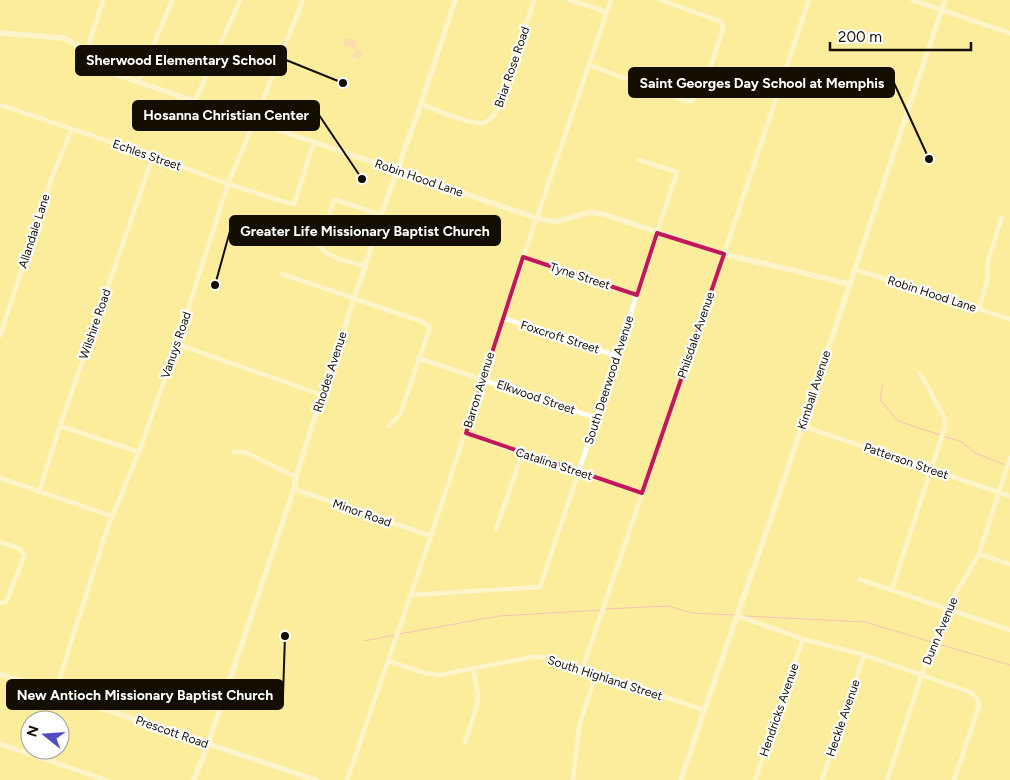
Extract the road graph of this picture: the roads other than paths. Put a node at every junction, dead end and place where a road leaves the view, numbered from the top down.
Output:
1 (103, 0) edge
2 (172, 0) edge
3 (240, 0) edge
4 (303, 0) edge
5 (455, 0) edge
6 (534, 0) edge
7 (570, 0) edge
8 (611, 0) edge
9 (660, 0) edge
10 (808, 0) edge
11 (912, 0) edge
12 (945, 0) edge
13 (942, 10) junction
14 (607, 12) junction
15 (0, 33) edge
16 (1010, 33) edge
17 (86, 53) junction
18 (589, 66) junction
19 (138, 82) junction
20 (195, 101) junction
21 (421, 104) junction
22 (0, 105) edge
23 (254, 122) junction
24 (72, 129) junction
25 (314, 142) junction
26 (152, 156) junction
27 (639, 160) dead end
28 (396, 171) junction
29 (228, 184) junction
30 (381, 215) junction
31 (1002, 217) dead end
32 (536, 218) junction
33 (657, 233) junction
34 (724, 254) junction
35 (523, 256) junction
36 (365, 266) junction
37 (854, 269) junction
38 (282, 274) dead end
39 (849, 284) junction
40 (637, 295) junction
41 (354, 299) junction
42 (979, 309) junction
43 (502, 318) junction
44 (1010, 318) edge
45 (0, 336) edge
46 (177, 344) junction
47 (617, 356) junction
48 (418, 358) junction
49 (920, 373) dead end
50 (482, 379) junction
51 (322, 395) junction
52 (596, 418) junction
53 (60, 426) junction
54 (389, 426) dead end
55 (802, 426) junction
56 (466, 434) junction
57 (139, 452) junction
58 (234, 452) dead end
59 (522, 454) junction
60 (1010, 458) edge
61 (932, 470) junction
62 (579, 471) junction
63 (296, 477) junction
64 (0, 478) edge
65 (294, 489) junction
66 (39, 492) junction
67 (999, 492) junction
68 (642, 493) junction
69 (1010, 496) edge
70 (112, 516) junction
71 (496, 529) dead end
72 (431, 536) junction
73 (0, 542) edge
74 (979, 554) junction
75 (1010, 564) edge
76 (859, 579) dead end
77 (892, 590) junction
78 (411, 595) junction
79 (0, 603) edge
80 (947, 608) junction
81 (738, 616) junction
82 (1010, 630) edge
83 (803, 639) junction
84 (864, 655) junction
85 (388, 661) junction
86 (473, 668) junction
87 (582, 670) junction
88 (0, 674) edge
89 (596, 674) junction
90 (922, 674) junction
91 (55, 693) junction
92 (704, 710) junction
93 (465, 742) dead end
94 (0, 744) edge
95 (208, 744) junction
96 (106, 780) edge
97 (194, 780) edge
98 (316, 780) edge
99 (347, 780) edge
100 (572, 780) edge
101 (681, 780) edge
102 (755, 780) edge
103 (822, 780) edge
104 (887, 780) edge
105 (954, 780) edge

1 - 17 street
2 - 19 street
3 - 20 street
4 - 23 street, Vanuys Road
5 - 21 main road, Rhodes Avenue
6 - 21 street, Briar Rose Road
7 - 14 street
8 - 14 street, Barron Avenue
9 - 18 street
10 - 34 street, Philsdale Avenue
11 - 13 street
12 - 13 main road, Kimball Avenue
13 - 16 street
13 - 37 main road, Kimball Avenue
14 - 18 street, Barron Avenue
15 - 17 main road, Robin Hood Lane
17 - 19 main road, Robin Hood Lane
18 - 32 street, Barron Avenue
19 - 20 main road, Robin Hood Lane
20 - 23 main road, Robin Hood Lane
21 - 28 main road, Rhodes Avenue
22 - 24 street, Echles Street
23 - 25 main road, Robin Hood Lane
23 - 29 street, Vanuys Road
24 - 26 street, Echles Street
24 - 45 street, Allandale Lane
25 - 28 main road, Robin Hood Lane
25 - 29 street, Echles Street
26 - 29 street, Echles Street
26 - 53 street, Wilshire Road
27 - 33 street, South Deerwood Avenue
28 - 30 main road, Rhodes Avenue
28 - 32 main road, Robin Hood Lane
29 - 46 street, Vanuys Road
30 - 36 main road, Rhodes Avenue
30 - 36 street
31 - 42 street
32 - 33 main road, Robin Hood Lane
32 - 35 street, Barron Avenue
33 - 34 main road, Robin Hood Lane
33 - 40 street, South Deerwood Avenue
34 - 39 main road, Robin Hood Lane
34 - 68 street, Philsdale Avenue
35 - 40 street, Tyne Street
35 - 43 street, Barron Avenue
36 - 41 main road, Rhodes Avenue
37 - 39 main road, Kimball Avenue
37 - 42 street, Robin Hood Lane
38 - 41 street
39 - 55 main road, Kimball Avenue
40 - 47 street, South Deerwood Avenue
41 - 48 street
41 - 51 main road, Rhodes Avenue
42 - 44 street, Robin Hood Lane
43 - 47 street, Foxcroft Street
43 - 50 street, Barron Avenue
46 - 51 street
46 - 57 street, Vanuys Road
47 - 52 street, South Deerwood Avenue
48 - 50 street, Elkwood Street
48 - 54 street
49 - 61 street
50 - 52 street, Elkwood Street
50 - 56 street, Barron Avenue
51 - 63 main road, Rhodes Avenue
52 - 62 street, South Deerwood Avenue
53 - 57 street
53 - 66 street, Wilshire Road
55 - 61 street, Patterson Street
55 - 81 main road, Kimball Avenue
56 - 59 street, Catalina Street
56 - 72 street, Barron Avenue
57 - 70 street, Vanuys Road
58 - 63 street
59 - 62 street, Catalina Street
59 - 71 street
60 - 67 street, Dunn Avenue
61 - 67 street, Patterson Street
61 - 77 street
62 - 68 street, Catalina Street
62 - 78 street, South Deerwood Avenue
63 - 65 main road, Rhodes Avenue
64 - 66 street
65 - 72 street, Minor Road
65 - 95 main road, Rhodes Avenue
66 - 70 street
67 - 69 street, Patterson Street
67 - 74 street, Dunn Avenue
68 - 87 street, Philsdale Avenue
70 - 91 street, Vanuys Road
72 - 78 street, Barron Avenue
73 - 79 street
74 - 75 street
74 - 80 street, Dunn Avenue
76 - 77 street
77 - 80 street
78 - 85 street, Barron Avenue
80 - 82 street
80 - 90 street, Dunn Avenue
81 - 83 street
81 - 92 main road, Kimball Avenue
83 - 84 street
83 - 102 street, Hendricks Avenue
84 - 90 street
84 - 103 street, Heckle Avenue
85 - 86 street, South Highland Street
85 - 99 street, Barron Avenue
86 - 87 street, South Highland Street
86 - 93 street
87 - 89 street, South Highland Street
88 - 91 main road, Prescott Road
89 - 92 street, South Highland Street
89 - 100 street
90 - 104 street, Dunn Avenue
90 - 105 street
91 - 95 main road, Prescott Road
92 - 101 main road, Kimball Avenue
94 - 96 street
95 - 97 main road
95 - 98 main road, Prescott Road

